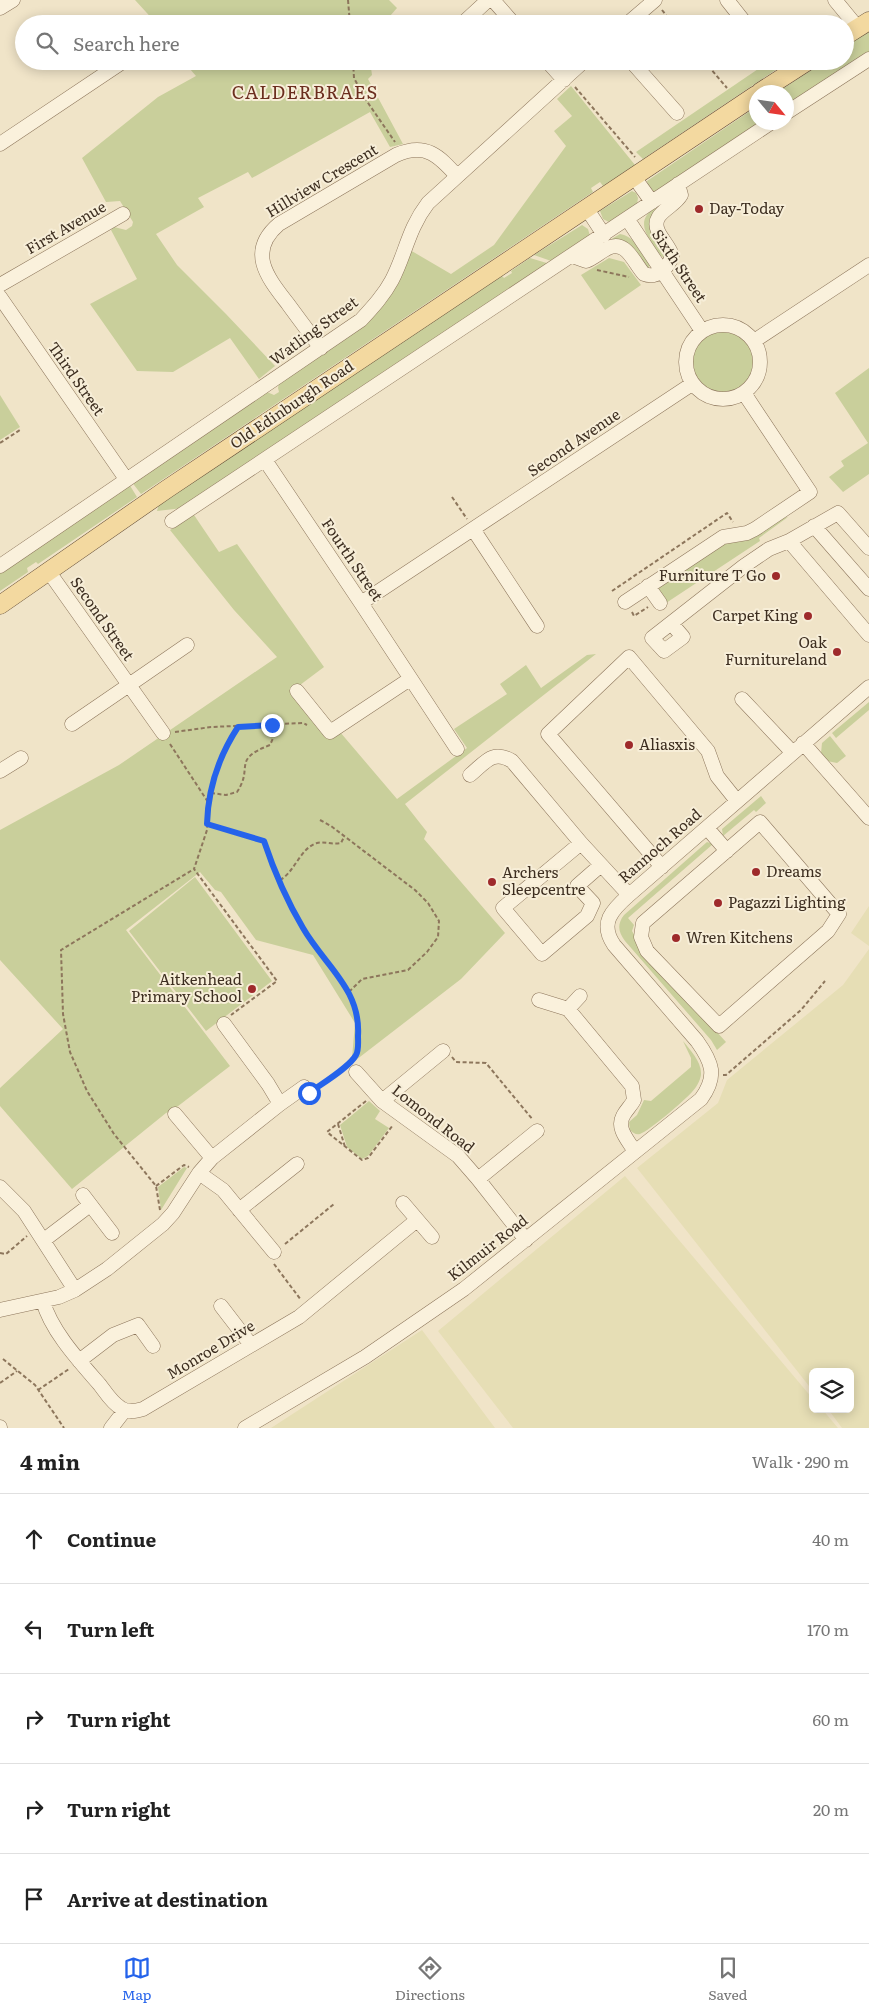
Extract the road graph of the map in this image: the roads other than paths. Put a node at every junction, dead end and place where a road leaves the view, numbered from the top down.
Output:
1 (13, 0) edge
2 (488, 0) edge
3 (493, 0) edge
4 (654, 0) edge
5 (727, 0) edge
6 (835, 0) edge
7 (0, 8) edge
8 (472, 15) edge
9 (506, 15) edge
10 (637, 15) edge
11 (739, 15) edge
12 (847, 15) edge
13 (869, 59) edge
14 (854, 69) edge
15 (111, 70) edge
16 (555, 70) edge
17 (575, 70) edge
18 (639, 70) edge
19 (794, 70) edge
20 (852, 70) edge
21 (564, 80) junction
22 (771, 85) edge
23 (749, 100) edge
24 (794, 108) edge
25 (677, 113) dead end
26 (760, 130) edge
27 (0, 144) edge
28 (639, 173) junction
29 (457, 176) junction
30 (678, 184) junction
31 (652, 202) junction
32 (587, 209) junction
33 (123, 214) dead end
34 (628, 220) junction
35 (604, 235) junction
36 (572, 256) junction
37 (869, 265) edge
38 (663, 270) junction
39 (0, 285) edge
40 (0, 298) edge
41 (702, 331) junction
42 (754, 341) junction
43 (321, 348) junction
44 (692, 384) junction
45 (744, 394) junction
46 (264, 460) junction
47 (126, 479) junction
48 (172, 521) dead end
49 (814, 526) junction
50 (474, 529) junction
51 (789, 540) junction
52 (869, 548) edge
53 (0, 566) edge
54 (49, 572) junction
55 (648, 586) junction
56 (869, 589) edge
57 (625, 602) dead end
58 (361, 603) junction
59 (660, 603) dead end
60 (0, 605) edge
61 (671, 623) dead end
62 (537, 626) dead end
63 (869, 635) edge
64 (187, 645) dead end
65 (410, 679) junction
66 (128, 684) junction
67 (869, 687) edge
68 (297, 692) dead end
69 (742, 699) dead end
70 (72, 724) dead end
71 (163, 734) road end
72 (798, 748) junction
73 (457, 749) dead end
74 (21, 758) dead end
75 (0, 771) edge
76 (470, 775) dead end
77 (737, 801) junction
78 (869, 818) edge
79 (707, 828) junction
80 (582, 843) junction
81 (727, 851) junction
82 (601, 865) junction
83 (662, 867) junction
84 (629, 895) junction
85 (580, 996) dead end
86 (539, 1000) dead end
87 (568, 1009) junction
88 (224, 1024) road end
89 (443, 1051) dead end
90 (356, 1072) dead end
91 (711, 1077) joint
92 (304, 1087) road end
93 (379, 1098) junction
94 (280, 1104) junction
95 (175, 1114) dead end
96 (537, 1131) road end
97 (635, 1152) junction
98 (212, 1158) junction
99 (297, 1164) dead end
100 (199, 1173) junction
101 (478, 1179) junction
102 (0, 1187) edge
103 (403, 1203) dead end
104 (240, 1210) junction
105 (417, 1220) junction
106 (112, 1233) dead end
107 (40, 1234) junction
108 (432, 1237) dead end
109 (526, 1240) junction
110 (274, 1252) road end
111 (75, 1290) junction
112 (43, 1302) junction
113 (222, 1306) dead end
114 (0, 1310) edge
115 (251, 1345) junction
116 (153, 1346) dead end
117 (79, 1361) junction
118 (125, 1410) junction
119 (111, 1428) edge
120 (245, 1428) edge

1 - 7 street
2 - 8 street
3 - 9 street
4 - 10 street
5 - 11 street
6 - 12 street
13 - 14 street
15 - 27 street
16 - 21 street
17 - 21 street, Watling Street
18 - 25 street
19 - 22 main road
20 - 24 street
21 - 29 street, Watling Street
23 - 28 main road, Old Edinburgh Road
26 - 30 street, Old Edinburgh Road
28 - 31 street
28 - 32 main road, Old Edinburgh Road
29 - 43 street, Watling Street
29 - 43 street, Hillview Crescent
30 - 31 street, Old Edinburgh Road
30 - 38 street
31 - 34 street, Old Edinburgh Road
32 - 35 street
32 - 54 main road, Old Edinburgh Road
33 - 39 street, First Avenue
34 - 35 street, Old Edinburgh Road
34 - 38 street, Sixth Street
35 - 36 street, Old Edinburgh Road
36 - 38 street
36 - 46 street, Old Edinburgh Road
37 - 42 street
38 - 41 street, Sixth Street
40 - 47 street, Third Street
41 - 42 street
41 - 44 street
42 - 45 street
43 - 47 street, Watling Street
44 - 45 street
44 - 50 street, Second Avenue
45 - 55 street
46 - 48 street, Old Edinburgh Road
46 - 58 street, Fourth Street
47 - 53 street, Watling Street
49 - 51 street
49 - 52 street
49 - 56 street
50 - 58 street, Second Avenue
50 - 62 street
51 - 61 street
51 - 63 street
54 - 60 main road, Old Edinburgh Road
54 - 66 street, Second Street
55 - 57 street
55 - 59 street
58 - 65 street, Fourth Street
64 - 66 street, Second Street
65 - 68 street
65 - 73 street, Fourth Street
66 - 70 street, Second Street
66 - 71 street
67 - 72 street, Rannoch Road
69 - 72 street
72 - 77 street, Rannoch Road
72 - 78 street
74 - 75 street
76 - 80 street
77 - 79 street, Rannoch Road
77 - 83 street
79 - 81 street
79 - 83 street, Rannoch Road
80 - 82 street
80 - 82 street
81 - 81 street
82 - 84 street
83 - 84 street, Rannoch Road
84 - 91 street, Rannoch Road
85 - 87 street
86 - 87 street
87 - 97 street
88 - 94 street
89 - 93 street
90 - 93 street, Lomond Road
91 - 97 street, Kilmuir Road
92 - 94 street
93 - 101 street, Lomond Road
94 - 98 street
95 - 98 street
96 - 101 street
97 - 109 street, Kilmuir Road
98 - 100 street
99 - 104 street
100 - 104 street
100 - 111 street
101 - 109 street, Lomond Road
102 - 107 street
103 - 105 street
104 - 110 street
105 - 108 street
105 - 115 street, Monroe Drive
106 - 107 street
107 - 111 street
109 - 120 street, Kilmuir Road
111 - 112 street
112 - 114 street
112 - 117 street
113 - 115 street
115 - 118 street, Monroe Drive
116 - 117 street
117 - 118 street
118 - 119 street

